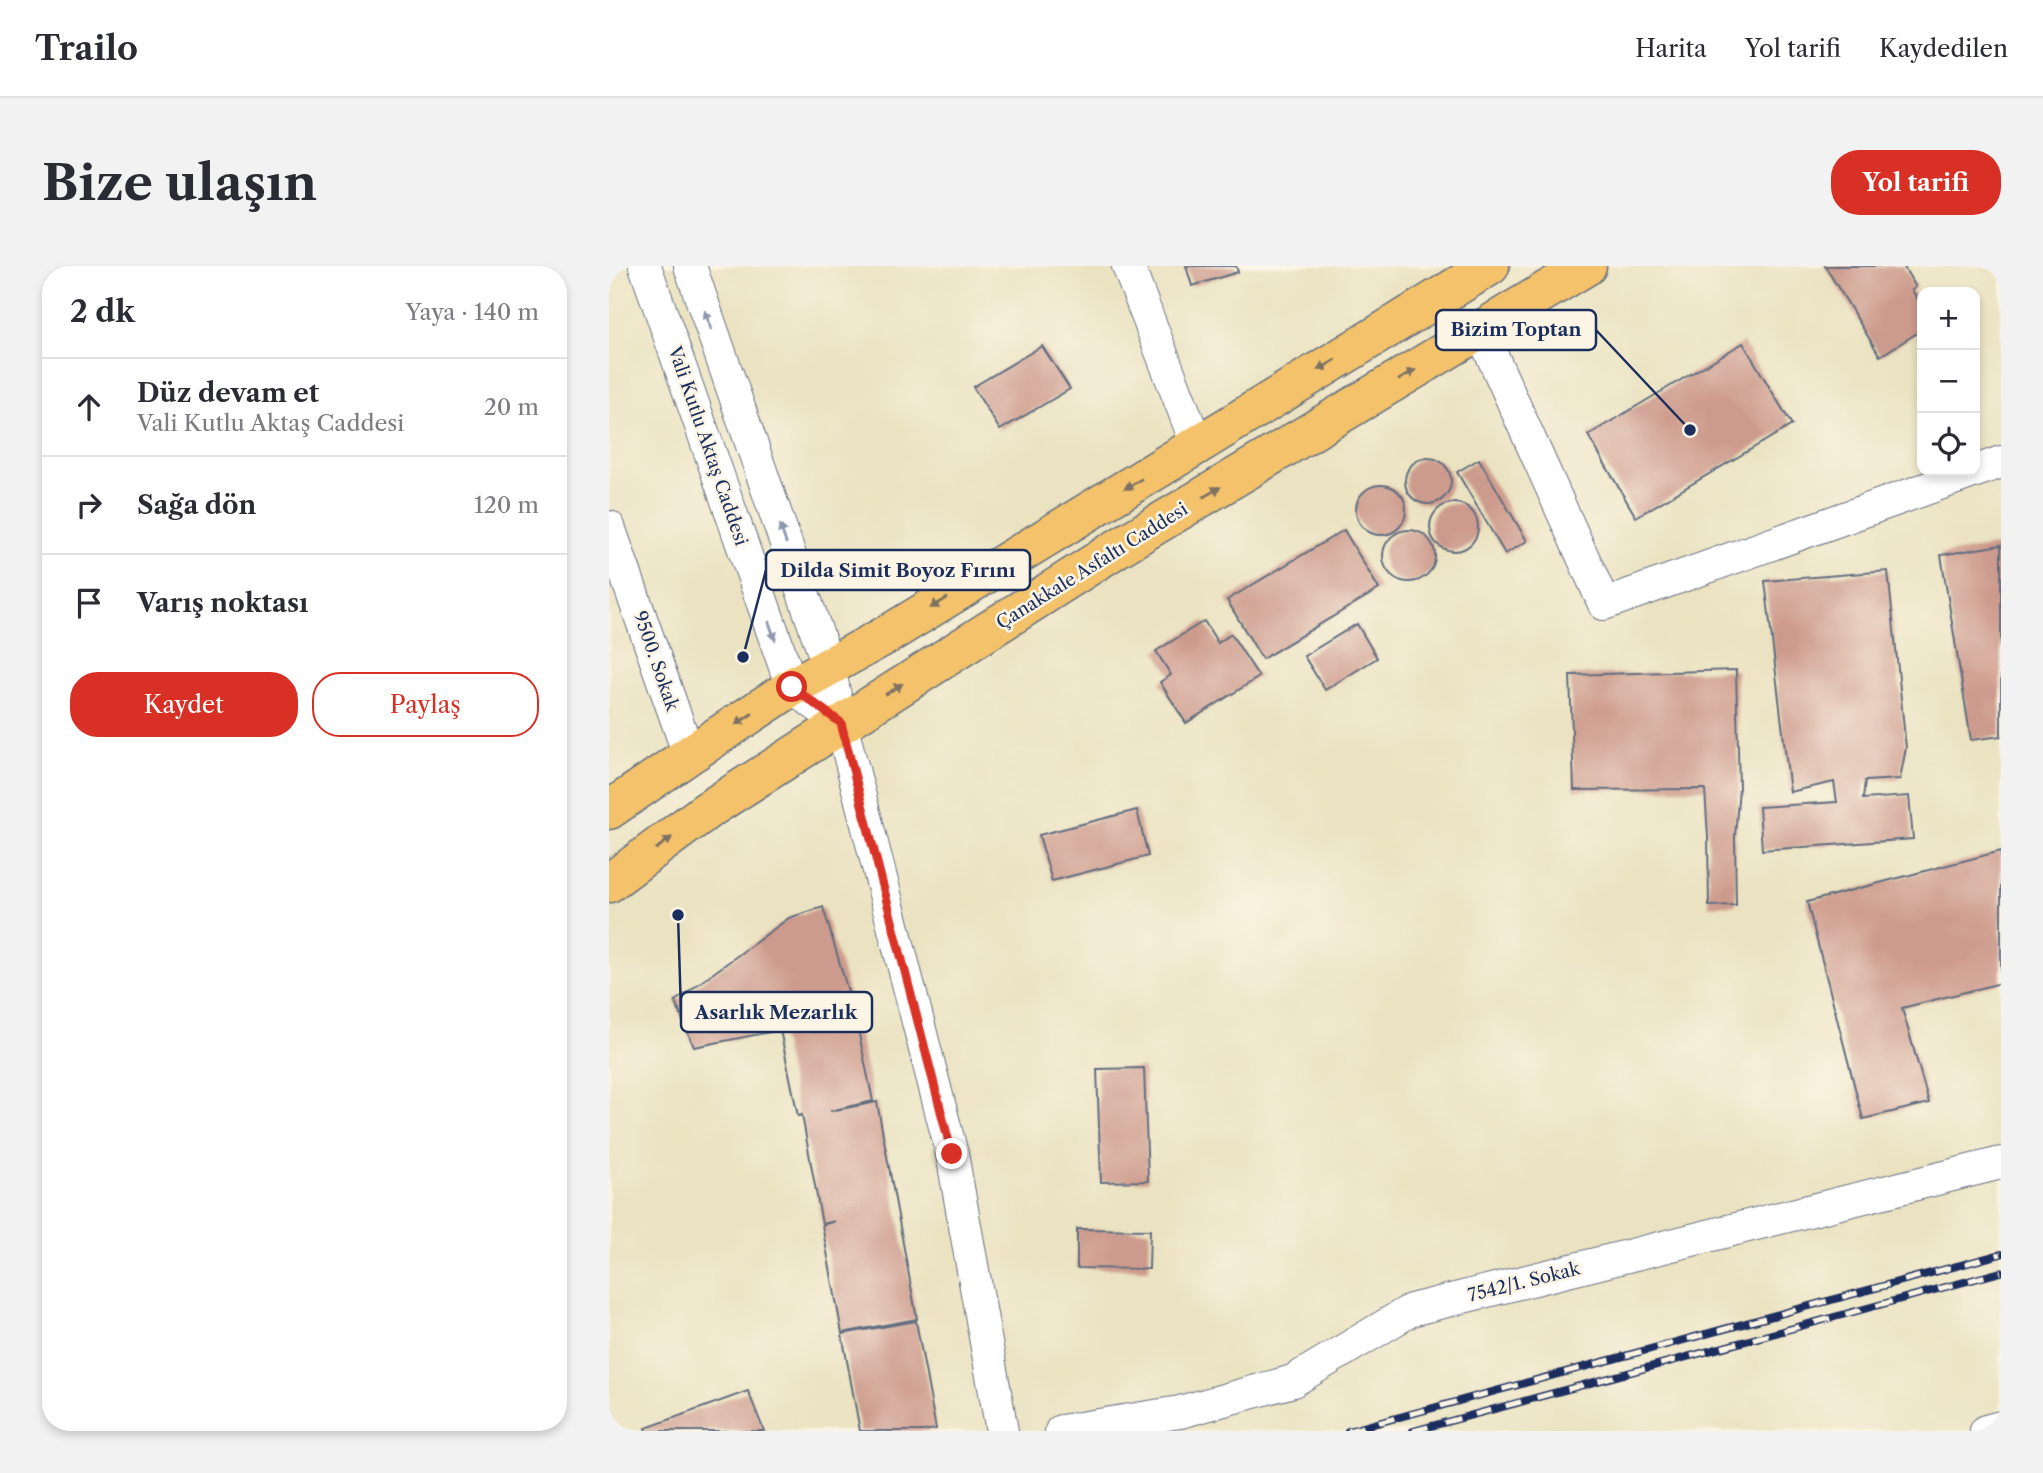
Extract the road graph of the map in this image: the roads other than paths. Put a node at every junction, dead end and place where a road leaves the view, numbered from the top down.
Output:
1 (645, 266) edge
2 (690, 266) edge
3 (1128, 266) edge
4 (1490, 266) edge
5 (1587, 266) edge
6 (1481, 331) junction
7 (1198, 445) junction
8 (2001, 462) edge
9 (609, 527) edge
10 (829, 668) junction
11 (792, 687) junction
12 (841, 723) junction
13 (689, 754) junction
14 (609, 810) edge
15 (609, 883) edge
16 (2001, 1163) edge
17 (2001, 1427) edge
18 (1002, 1431) edge
19 (1061, 1431) edge
20 (1986, 1431) edge

1 -> 11 street, Vali Kutlu Aktaş Caddesi
10 -> 2 street
3 - 7 street
4 -> 7 highway
5 - 6 highway, Çanakkale Asfaltı Caddesi
6 - 8 street
12 -> 6 highway, Çanakkale Asfaltı Caddesi
7 -> 10 highway
9 - 13 street, 9500. Sokak
10 - 11 highway
10 - 12 street
11 - 12 street
11 -> 13 highway
15 -> 12 highway, Çanakkale Asfaltı Caddesi
12 - 18 street
13 - 14 highway
16 - 19 street, 7542/1. Sokak
17 - 20 street

